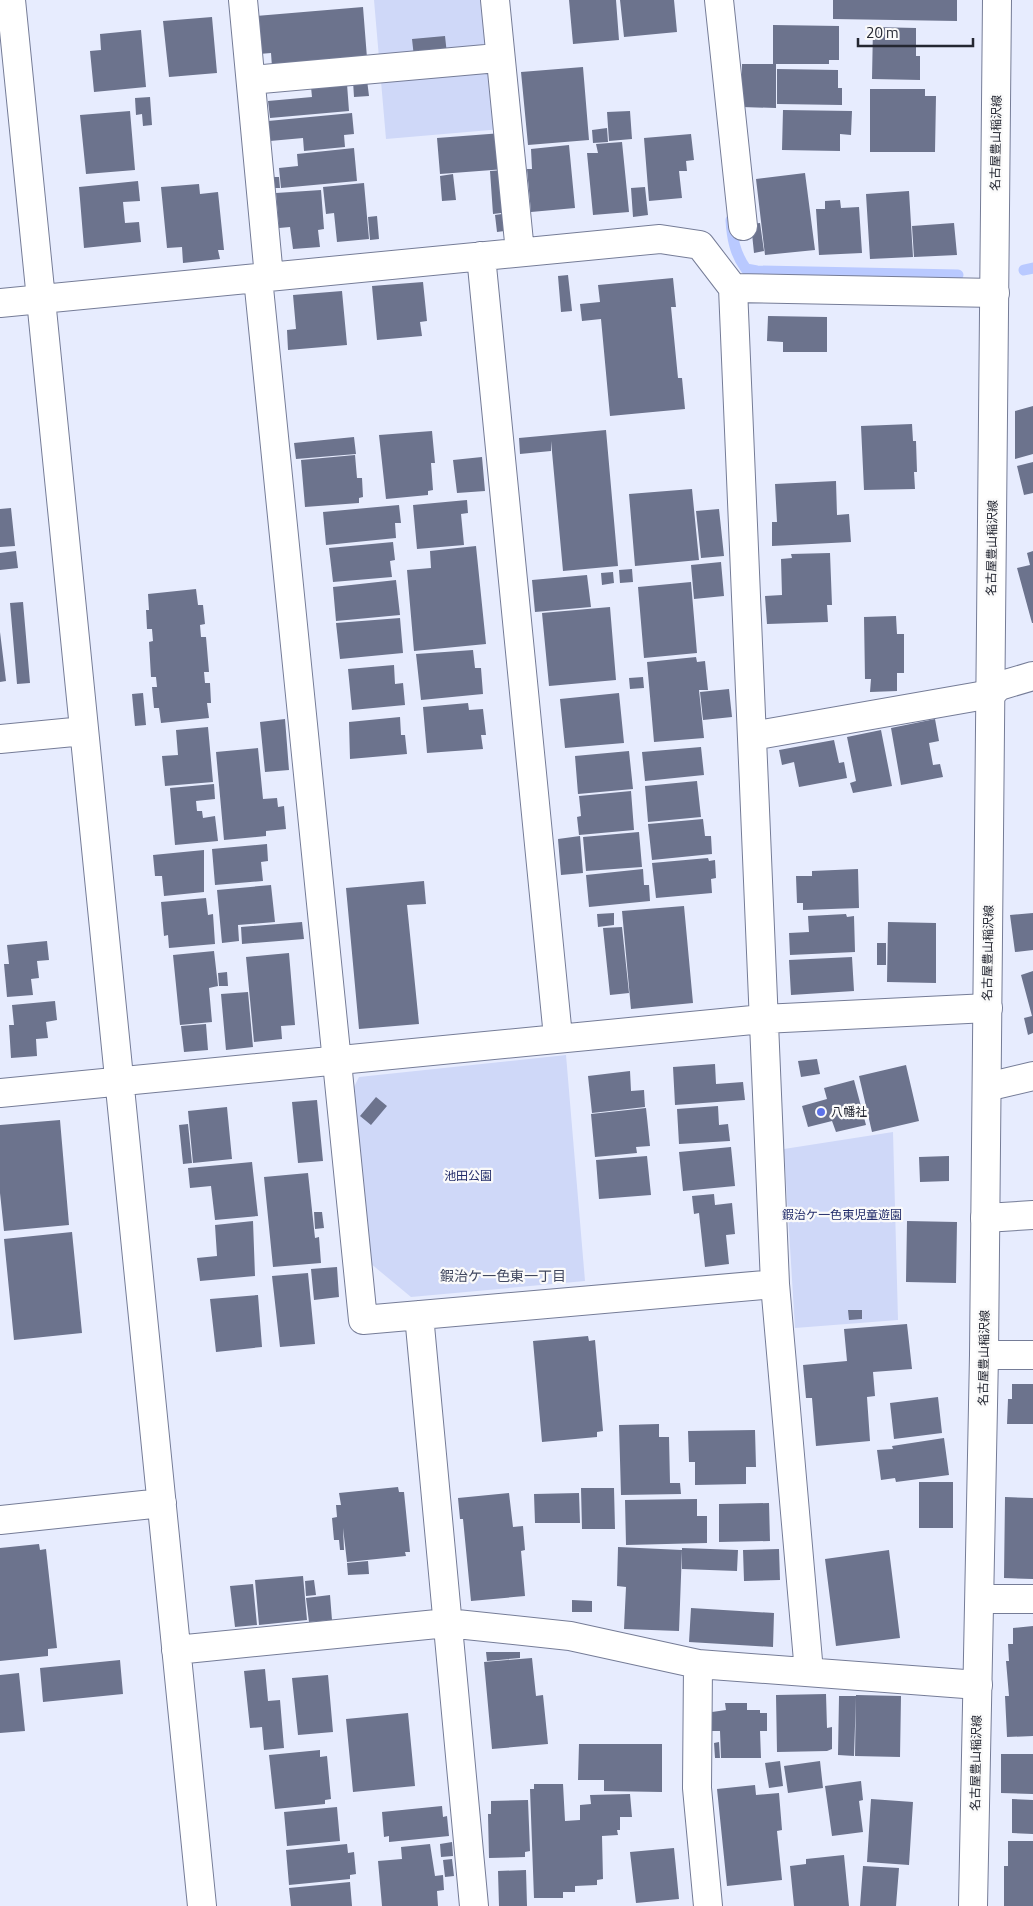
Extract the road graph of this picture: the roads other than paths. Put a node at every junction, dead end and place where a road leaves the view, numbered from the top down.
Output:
1 (11, 0) edge
2 (243, 0) edge
3 (495, 0) edge
4 (719, 0) edge
5 (997, 0) edge
6 (486, 59) dead end
7 (251, 80) junction
8 (742, 226) dead end
9 (520, 252) junction
10 (481, 256) junction
11 (263, 277) junction
12 (733, 288) junction
13 (994, 294) junction
14 (41, 299) junction
15 (0, 303) edge
16 (1033, 676) edge
17 (991, 694) junction
18 (84, 731) junction
19 (752, 736) junction
20 (0, 739) edge
21 (988, 1008) junction
22 (763, 1019) junction
23 (558, 1037) junction
24 (337, 1060) junction
25 (1033, 1076) edge
26 (119, 1081) junction
27 (987, 1087) junction
28 (0, 1093) edge
29 (1033, 1214) edge
30 (985, 1218) junction
31 (775, 1284) junction
32 (419, 1314) junction
33 (984, 1355) junction
34 (1033, 1355) edge
35 (162, 1503) junction
36 (0, 1520) edge
37 (980, 1599) junction
38 (1033, 1599) edge
39 (448, 1623) junction
40 (176, 1650) junction
41 (698, 1664) junction
42 (809, 1672) junction
43 (978, 1685) junction
44 (202, 1906) edge
45 (474, 1906) edge
46 (708, 1906) edge
47 (973, 1906) edge

1 - 14 street
2 - 7 street
3 - 9 street
4 - 8 street
5 - 13 street, 名古屋豊山稲沢線
6 - 7 street
7 - 11 street
9 - 10 street
9 - 12 street
10 - 11 street
10 - 23 street
11 - 14 street
11 - 24 street
12 - 13 street
12 - 19 street
13 - 17 street, 名古屋豊山稲沢線
14 - 15 street
14 - 18 street
16 - 17 street
17 - 19 street
17 - 21 street, 名古屋豊山稲沢線
18 - 20 street
18 - 26 street
19 - 22 street
21 - 22 street
21 - 27 street, 名古屋豊山稲沢線
22 - 23 street
22 - 31 street
23 - 24 street
24 - 26 street
24 - 32 street
25 - 27 street
26 - 28 street
26 - 35 street
27 - 30 street, 名古屋豊山稲沢線
29 - 30 street
30 - 33 street, 名古屋豊山稲沢線
31 - 32 street
31 - 42 street
32 - 39 street
33 - 34 street
33 - 37 street, 名古屋豊山稲沢線
35 - 36 street
35 - 40 street
37 - 38 street
37 - 43 street, 名古屋豊山稲沢線
39 - 40 street
39 - 41 street
39 - 45 street
40 - 44 street
41 - 42 street
41 - 46 street
42 - 43 street
43 - 47 street, 名古屋豊山稲沢線

